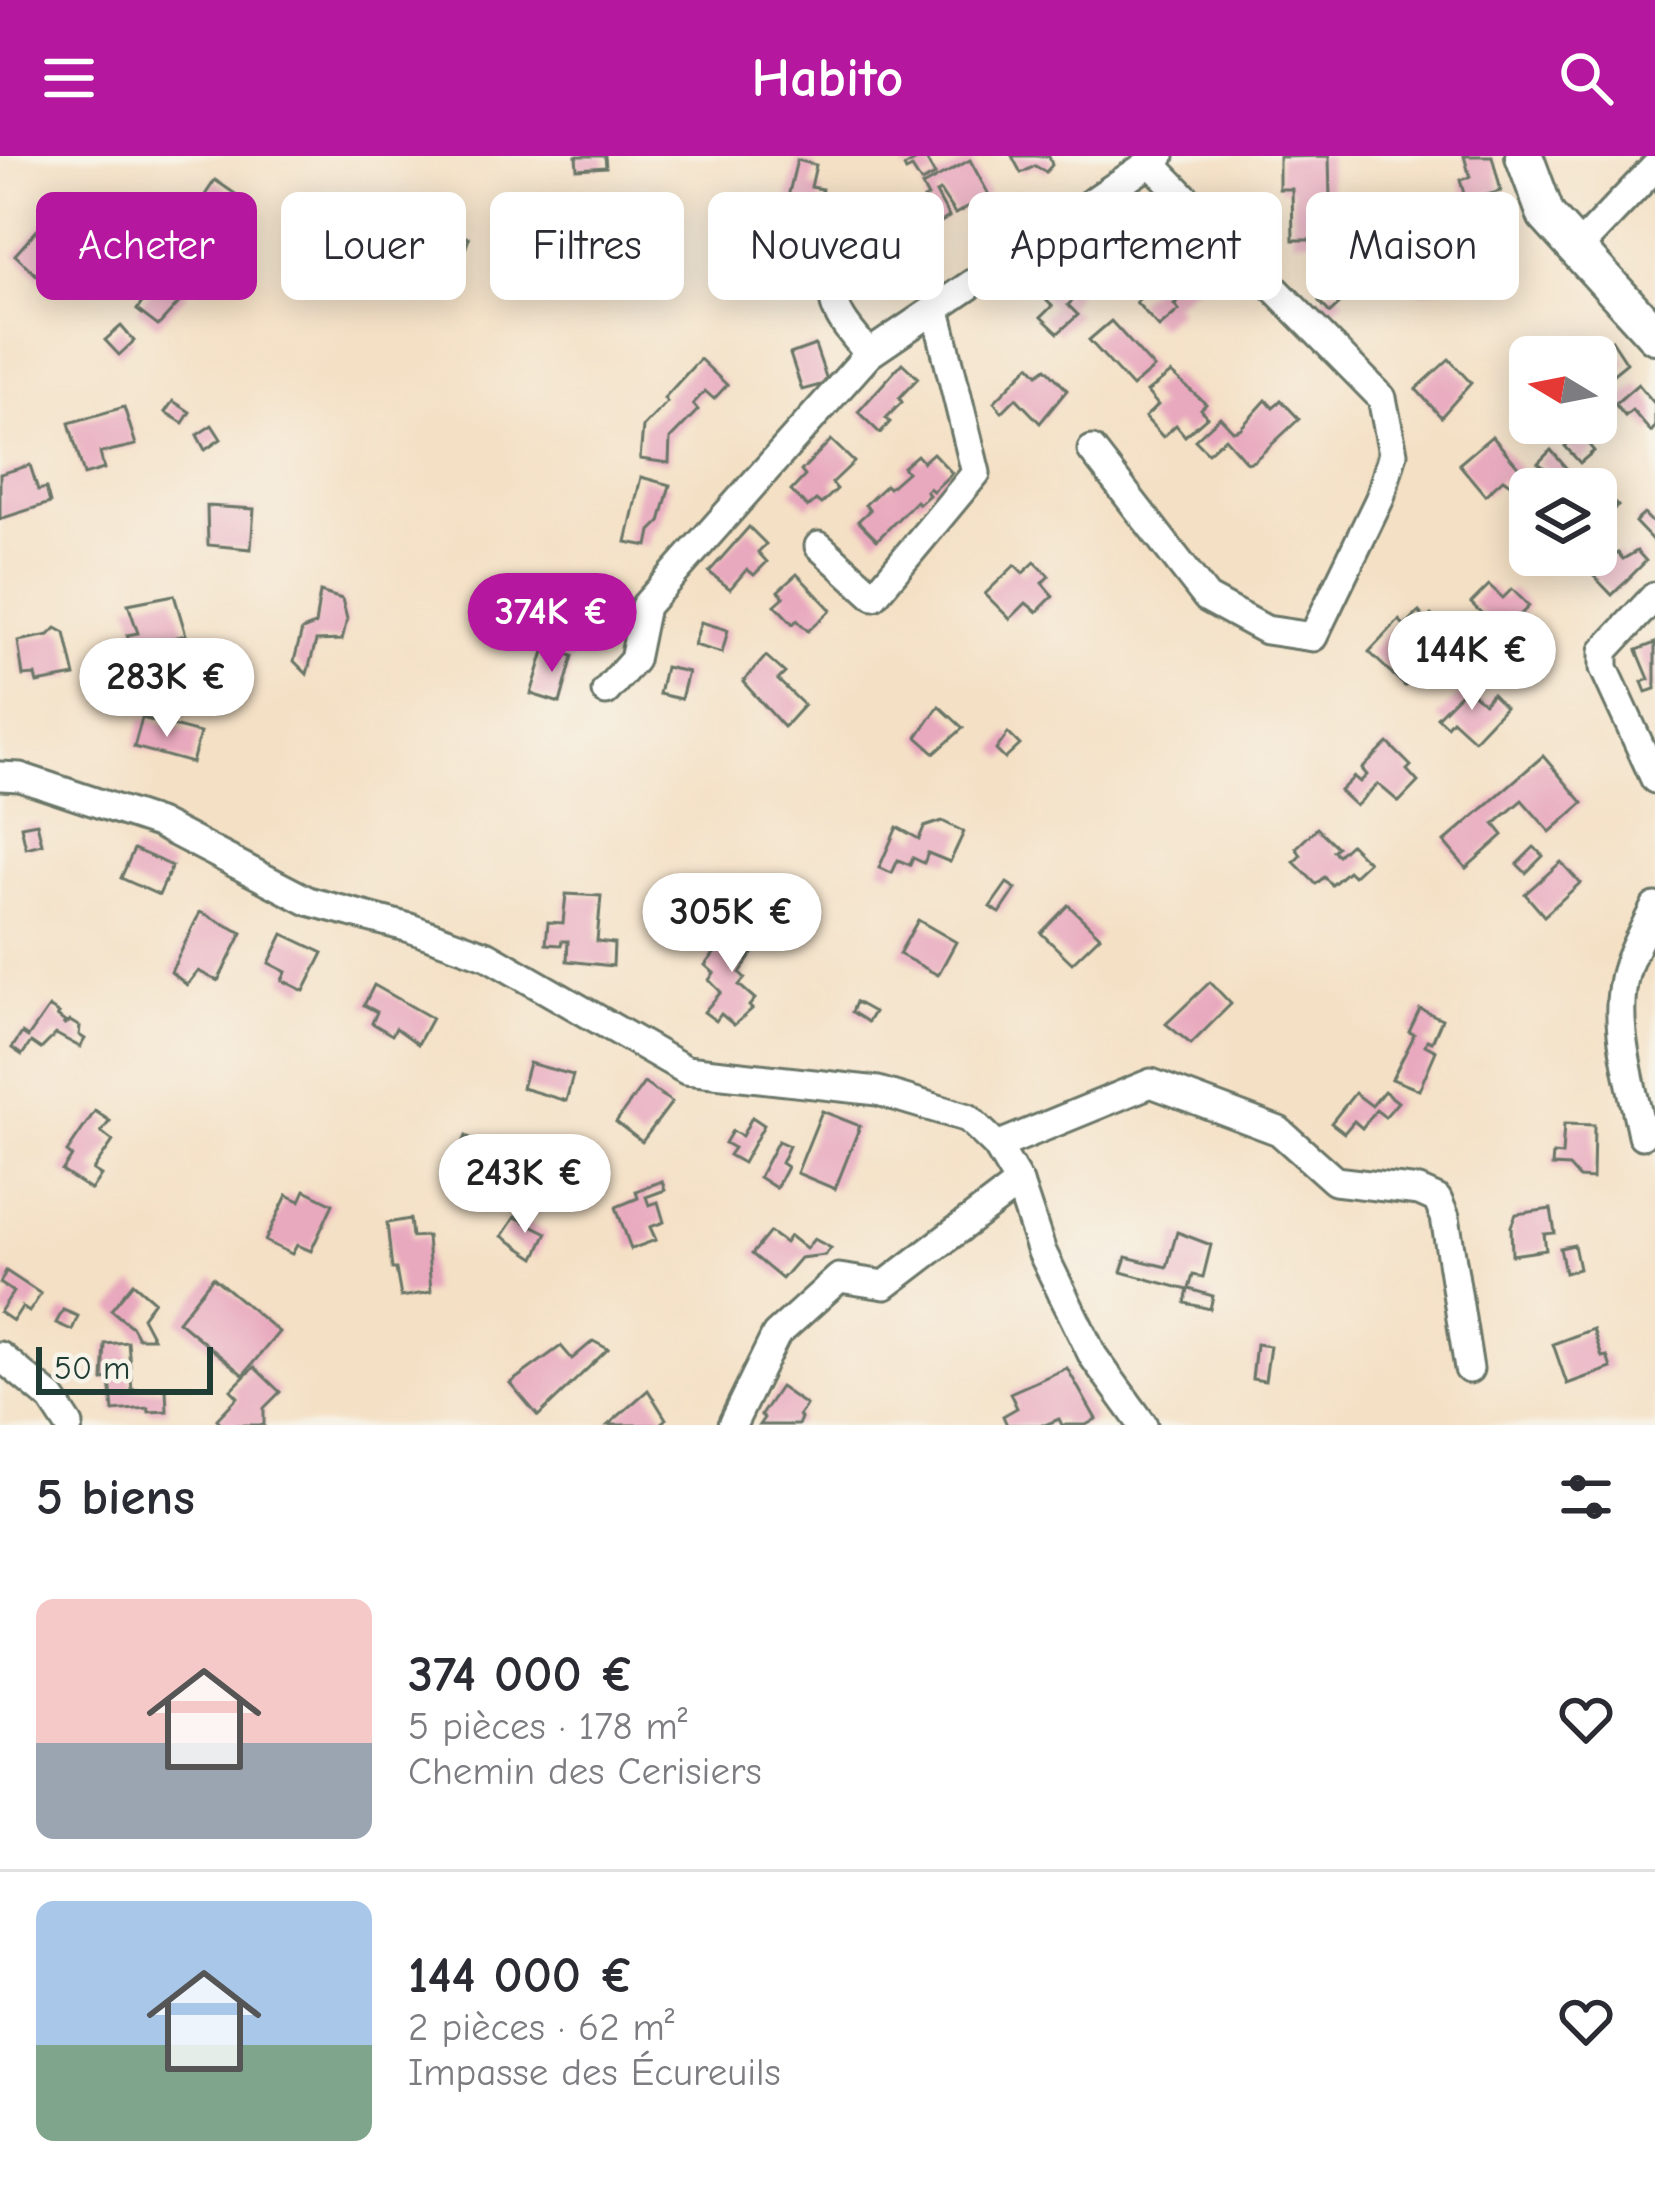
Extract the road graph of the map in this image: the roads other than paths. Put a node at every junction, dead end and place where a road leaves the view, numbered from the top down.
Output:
1 (1524, 156) edge
2 (1155, 159) edge
3 (1655, 167) edge
4 (1576, 250) junction
5 (832, 300) edge
6 (936, 310) junction
7 (1655, 335) edge
8 (869, 354) junction
9 (1092, 450) dead end
10 (819, 545) dead end
11 (1655, 596) edge
12 (606, 691) dead end
13 (0, 776) edge
14 (1655, 779) edge
15 (1655, 907) edge
16 (1642, 1135) dead end
17 (997, 1146) junction
18 (1019, 1183) junction
19 (0, 1356) edge
20 (1468, 1369) dead end
21 (70, 1425) edge
22 (732, 1425) edge
23 (1143, 1425) edge

1 - 4 street
2 - 6 street
2 - 9 street
3 - 4 street
4 - 7 street
5 - 8 street
6 - 8 street
6 - 10 street
8 - 12 street
11 - 14 street
13 - 17 street
15 - 16 street
17 - 18 street
17 - 20 street
18 - 22 street
18 - 23 street
19 - 21 street

